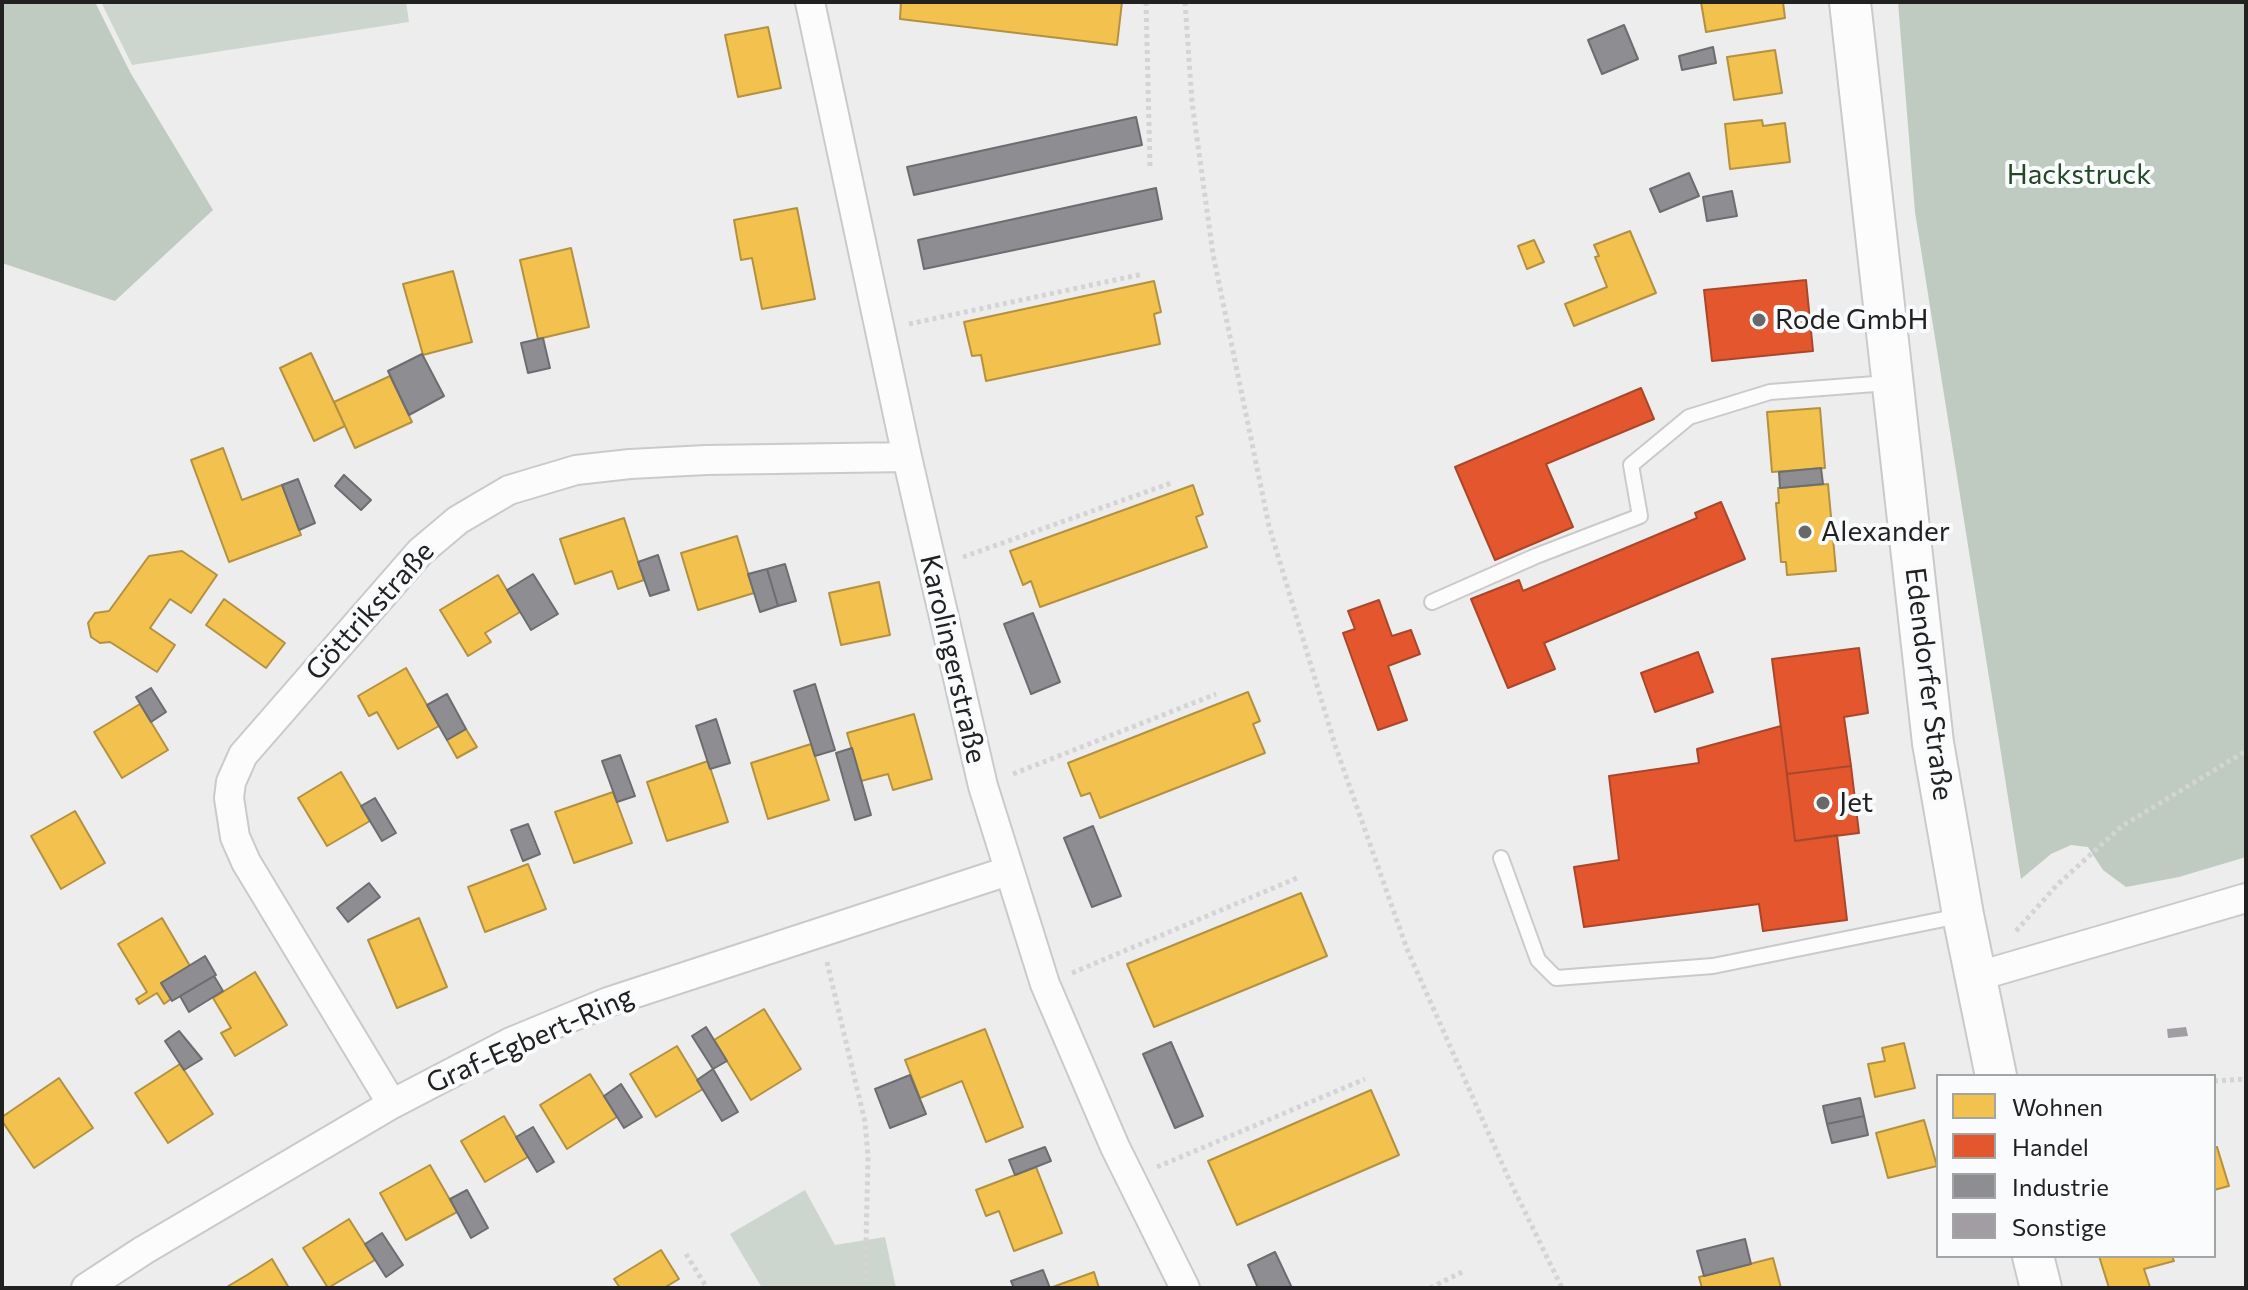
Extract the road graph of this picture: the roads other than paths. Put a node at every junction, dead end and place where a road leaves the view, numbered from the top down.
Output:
1 (810, 2) edge
2 (1850, 2) edge
3 (1893, 382) junction
4 (907, 457) junction
5 (1432, 602) dead end
6 (1501, 858) dead end
7 (1008, 871) junction
8 (2246, 898) edge
9 (1963, 915) junction
10 (1975, 977) junction
11 (1996, 1074) edge
12 (392, 1104) junction
13 (2034, 1258) edge
14 (86, 1288) edge
15 (1185, 1288) edge
16 (2041, 1288) edge

1 - 4 street, Karolingerstraße
2 - 3 street, Edendorfer Straße
3 - 5 lane
3 - 9 street, Edendorfer Straße
4 - 7 street, Karolingerstraße
4 - 12 street, Göttrikstraße
6 - 9 lane
7 - 12 street, Graf-Egbert-Ring
7 - 15 street, Karolingerstraße
8 - 10 street
9 - 10 street, Edendorfer Straße
10 - 11 street, Edendorfer Straße
12 - 14 street, Graf-Egbert-Ring
13 - 16 street

